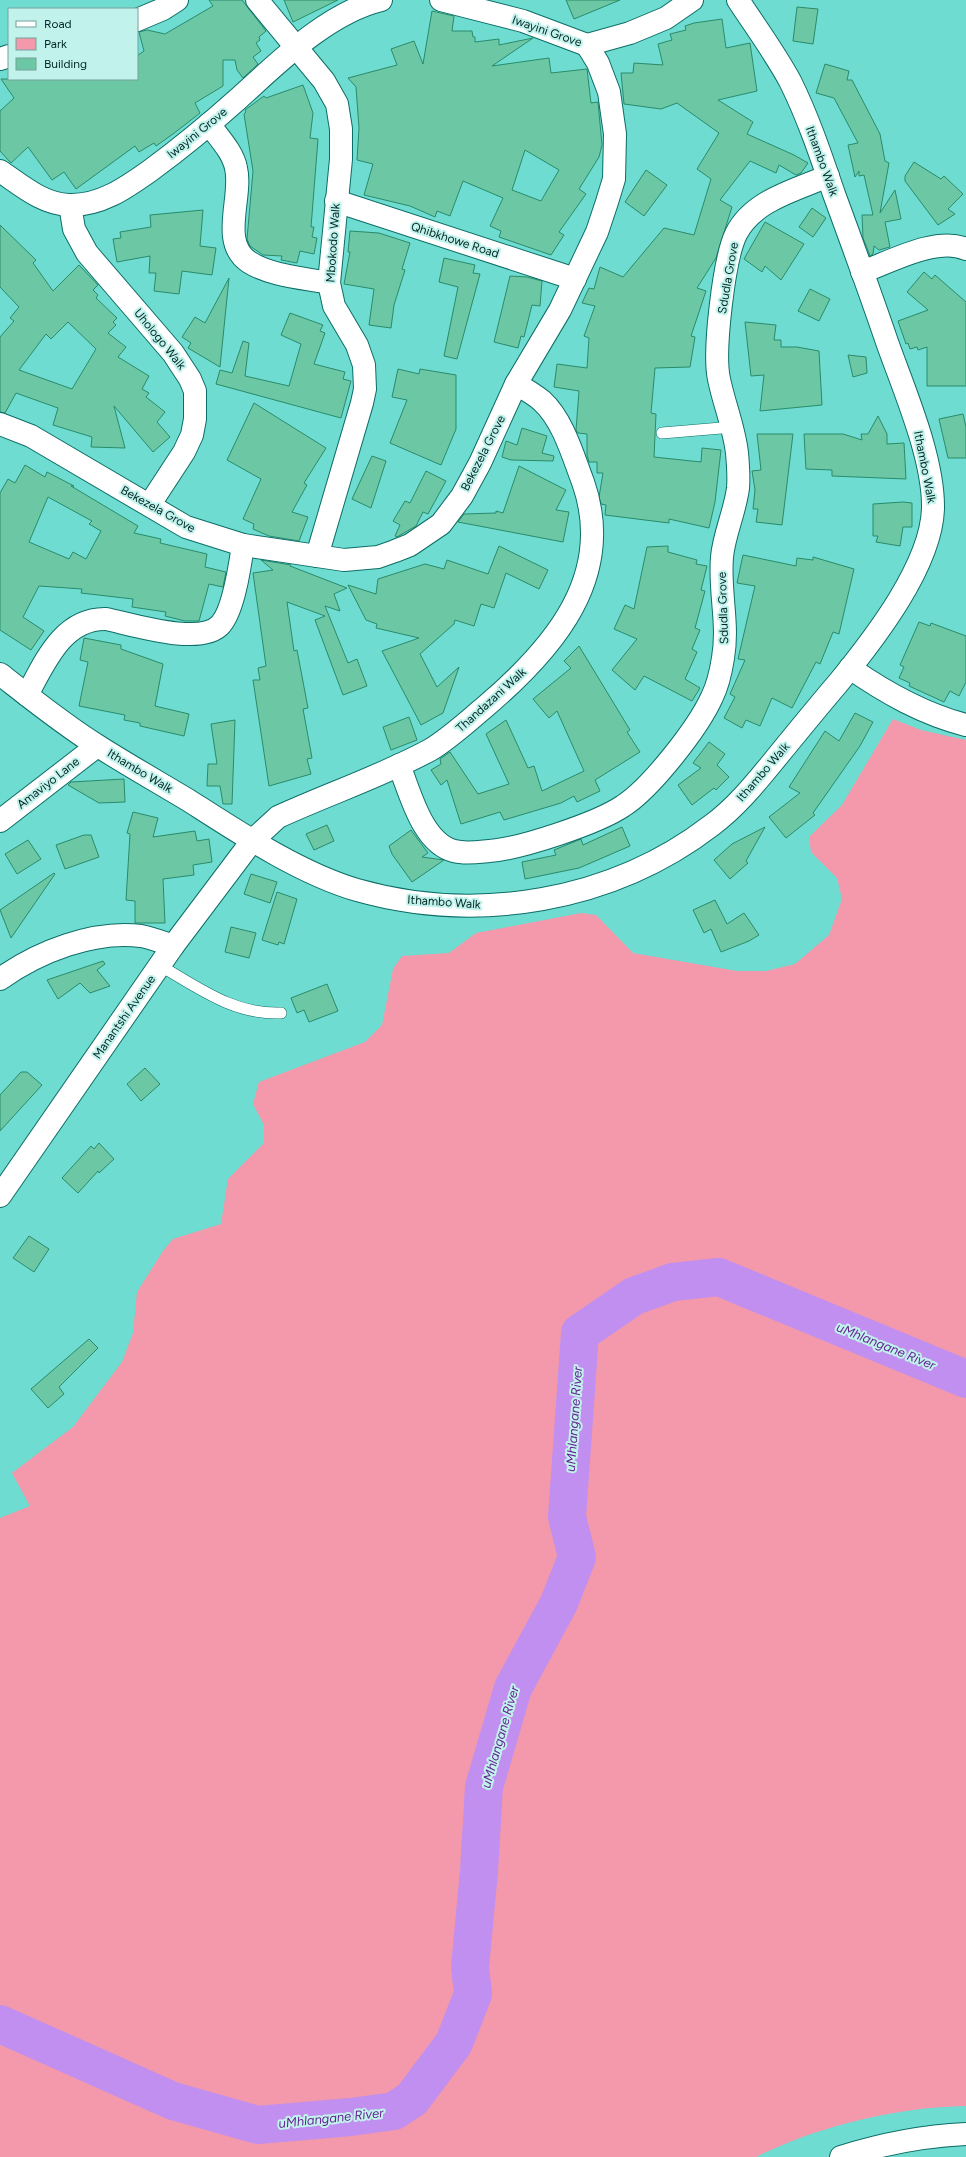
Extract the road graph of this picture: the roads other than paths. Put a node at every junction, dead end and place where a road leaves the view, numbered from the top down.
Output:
1 (177, 0) edge
2 (257, 0) edge
3 (381, 0) edge
4 (441, 0) edge
5 (692, 0) edge
6 (738, 0) edge
7 (138, 20) edge
8 (587, 45) junction
9 (296, 48) junction
10 (209, 124) junction
11 (0, 170) edge
12 (828, 176) junction
13 (336, 201) junction
14 (70, 205) junction
15 (966, 249) edge
16 (862, 272) junction
17 (575, 279) junction
18 (329, 283) junction
19 (516, 384) junction
20 (0, 424) edge
21 (733, 427) junction
22 (662, 433) dead end
23 (150, 504) junction
24 (243, 545) junction
25 (317, 556) junction
26 (850, 668) junction
27 (0, 674) edge
28 (27, 695) junction
29 (966, 725) edge
30 (97, 746) junction
31 (399, 765) junction
32 (0, 821) edge
33 (252, 841) junction
34 (173, 946) junction
35 (159, 965) junction
36 (0, 979) edge
37 (282, 1013) dead end
38 (0, 1196) edge
39 (966, 2134) edge
40 (841, 2157) edge

1 - 7 street
2 - 9 street, Mbokodo Walk
3 - 9 street, Iwayini Grove
4 - 8 street, Iwayini Grove
5 - 8 street, Iwayini Grove
6 - 12 street, Ithambo Walk
8 - 17 street, Bekezela Grove
9 - 10 street, Iwayini Grove
9 - 13 street, Mbokodo Walk
10 - 14 street, Iwayini Grove
10 - 18 street
11 - 14 street, Iwayini Grove
12 - 16 street, Ithambo Walk
12 - 21 street, Sdudla Grove
13 - 17 street, Qhibkhowe Road
13 - 18 street, Mbokodo Walk
14 - 23 street, Uhologo Walk
15 - 16 street
16 - 26 street, Ithambo Walk
17 - 19 street, Bekezela Grove
18 - 25 street, Mbokodo Walk
19 - 25 street, Bekezela Grove
19 - 31 street, Thandazani Walk
20 - 23 street, Bekezela Grove
21 - 22 lane
21 - 31 street, Sdudla Grove
23 - 24 street, Bekezela Grove
24 - 25 street, Bekezela Grove
24 - 28 street
26 - 29 street
26 - 33 street, Ithambo Walk
27 - 28 street, Ithambo Walk
28 - 30 street, Ithambo Walk
30 - 32 street, Amaviyo Lane
30 - 33 street, Ithambo Walk
31 - 33 street, Thandazani Walk
33 - 34 street, Manantshi Avenue
34 - 35 street, Manantshi Avenue
34 - 36 street
35 - 37 lane
35 - 38 street, Manantshi Avenue
39 - 40 street

